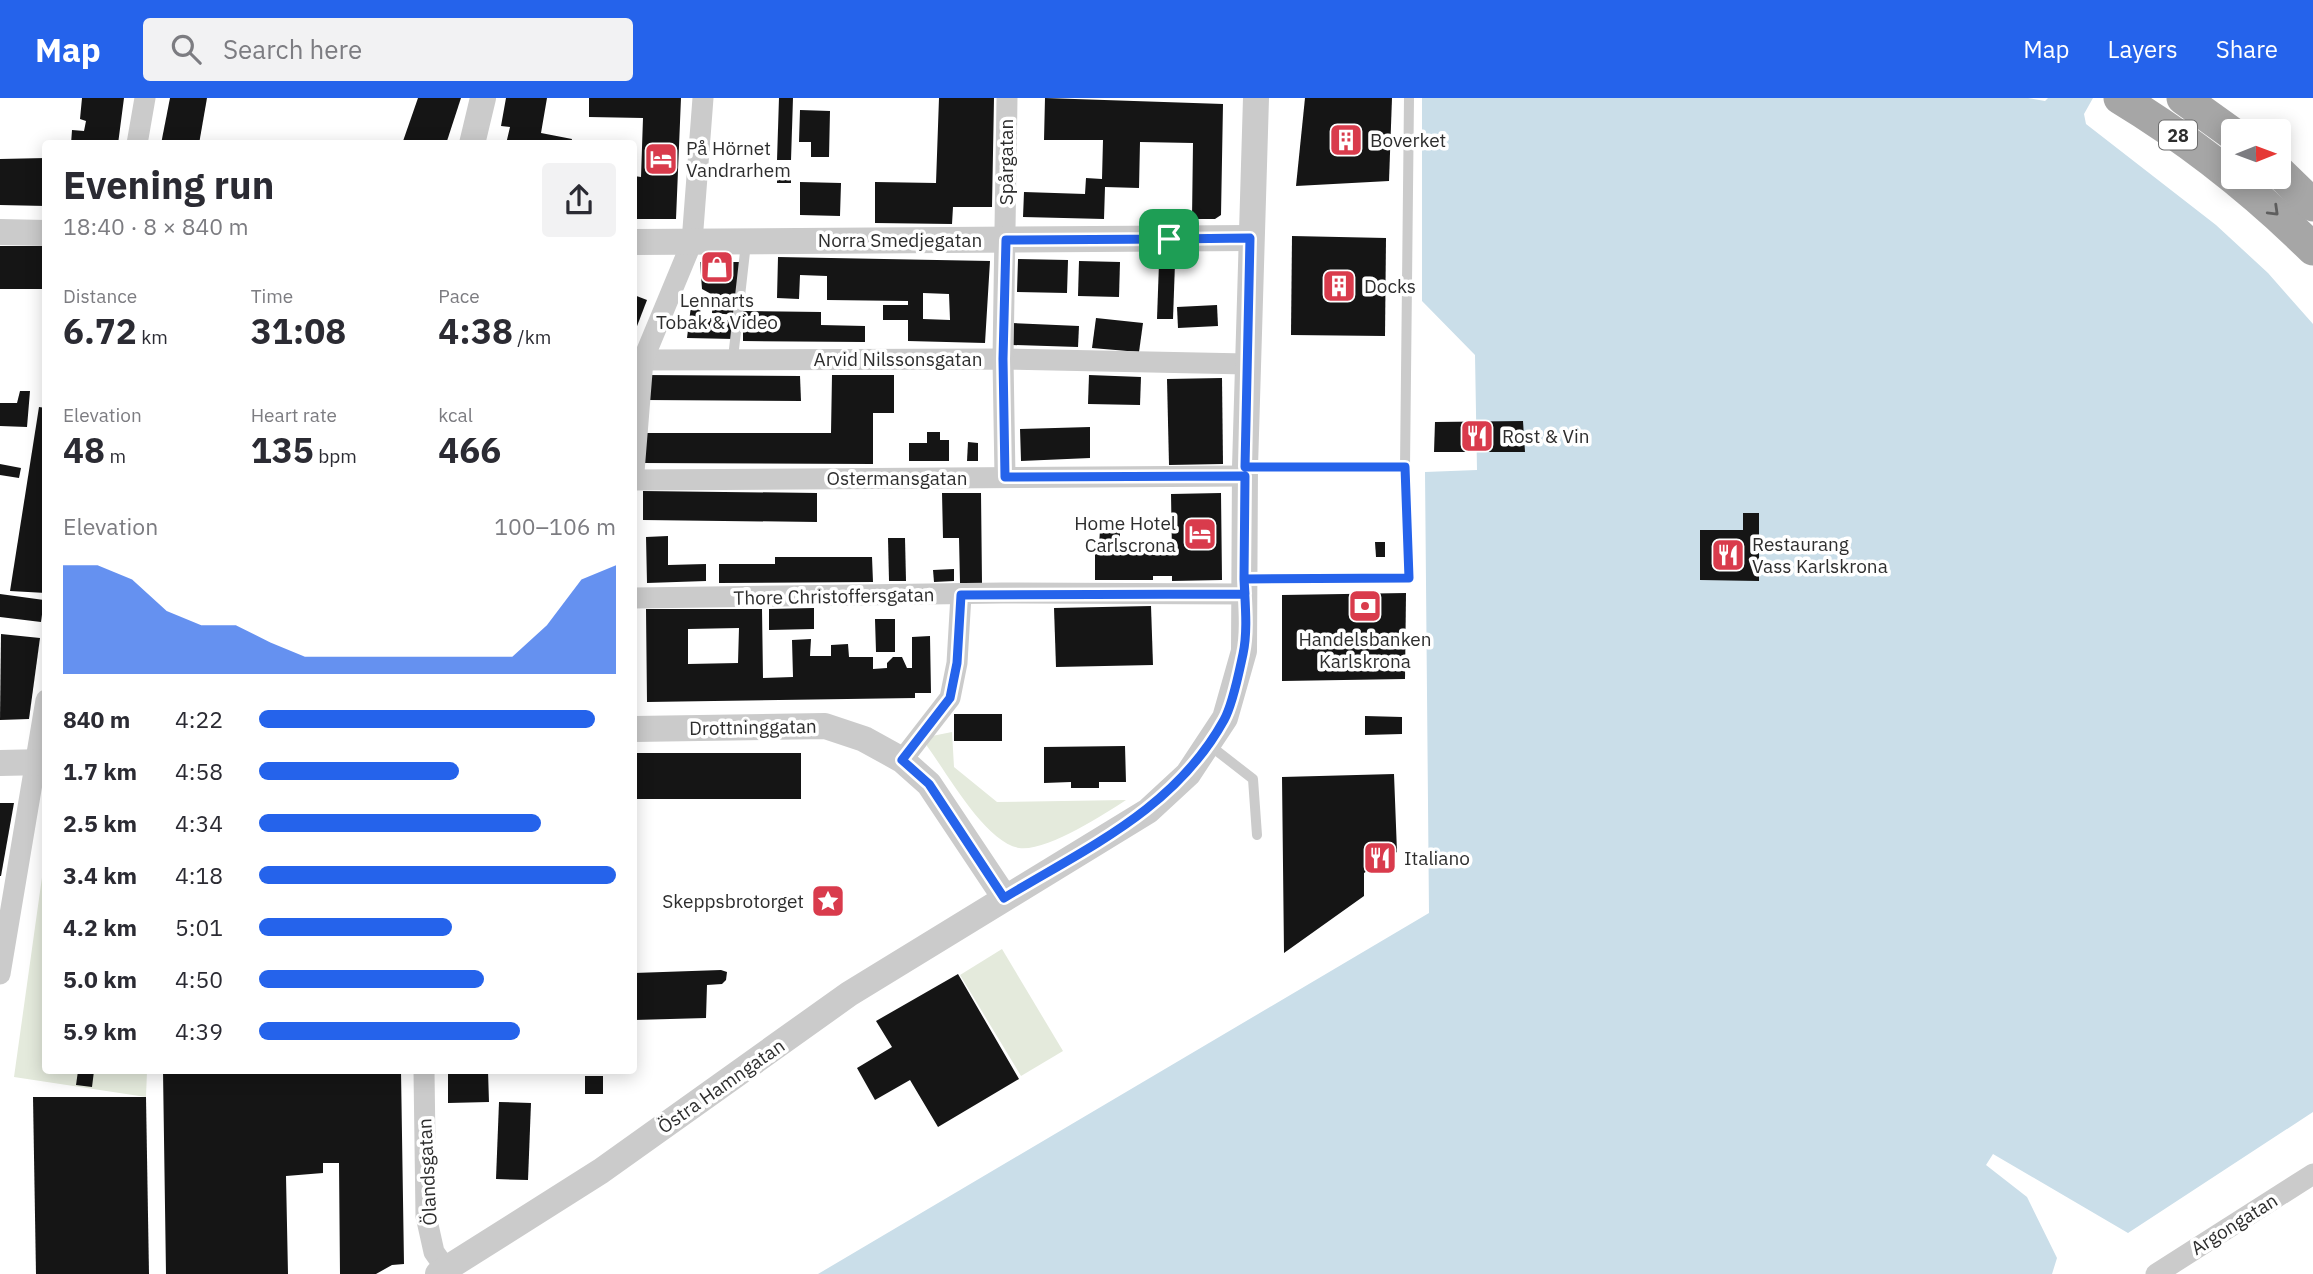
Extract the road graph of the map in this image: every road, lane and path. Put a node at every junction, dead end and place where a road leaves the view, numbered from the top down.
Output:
1 (145, 98) edge
2 (483, 98) edge
3 (703, 98) edge
4 (1007, 98) edge
5 (1256, 98) edge
6 (1409, 98) edge
7 (2119, 98) edge
8 (2183, 98) edge
9 (2221, 125) edge
10 (138, 140) edge
11 (473, 140) edge
12 (2291, 184) edge
13 (2313, 205) edge
14 (0, 233) edge
15 (42, 233) edge
16 (1250, 238) junction
17 (1006, 240) junction
18 (746, 241) junction
19 (637, 242) edge
20 (692, 242) junction
21 (2313, 249) edge
22 (733, 358) junction
23 (1003, 359) junction
24 (638, 360) edge
25 (1247, 364) junction
26 (637, 388) edge
27 (1405, 467) junction
28 (1245, 471) junction
29 (1005, 477) junction
30 (637, 480) edge
31 (1244, 587) junction
32 (961, 595) junction
33 (637, 598) edge
34 (637, 729) edge
35 (42, 741) edge
36 (1208, 743) junction
37 (902, 760) junction
38 (40, 762) edge
39 (0, 763) edge
40 (1257, 835) dead end
41 (1004, 898) junction
42 (0, 974) edge
43 (424, 1074) edge
44 (2313, 1174) edge
45 (442, 1272) edge
46 (2156, 1274) edge

1 - 10 street
2 - 11 street
3 - 20 street
4 - 17 street, Spårgatan
5 - 16 street, Östra Hamngatan
6 - 27 lane
7 -> 21 main road, 28
8 - 9 main road, 28
12 - 13 main road
14 - 15 street
16 - 17 street, Norra Smedjegatan
16 - 25 street, Östra Hamngatan
17 - 18 street, Norra Smedjegatan
17 - 23 street, Spårgatan
18 - 20 street, Norra Smedjegatan
18 - 22 lane
19 - 20 street, Norra Smedjegatan
20 - 24 street
22 - 23 street, Arvid Nilssonsgatan
22 - 24 street, Arvid Nilssonsgatan
23 - 25 street, Arvid Nilssonsgatan
23 - 29 street, Spårgatan
24 - 26 street
25 - 28 street, Östra Hamngatan
27 - 28 lane
27 - 31 lane
28 - 29 street, Ostermansgatan
28 - 31 street, Östra Hamngatan
29 - 30 street, Ostermansgatan
31 - 32 street, Thore Christoffersgatan
31 - 36 street, Östra Hamngatan
32 - 33 street, Thore Christoffersgatan
32 - 37 street
34 - 37 street, Drottninggatan
35 - 38 street
36 - 40 lane
36 - 41 street, Östra Hamngatan
37 - 41 street, Drottninggatan
38 - 39 street
38 - 42 street
41 - 45 street, Östra Hamngatan
43 - 45 street, Ölandsgatan
44 - 46 street, Argongatan

